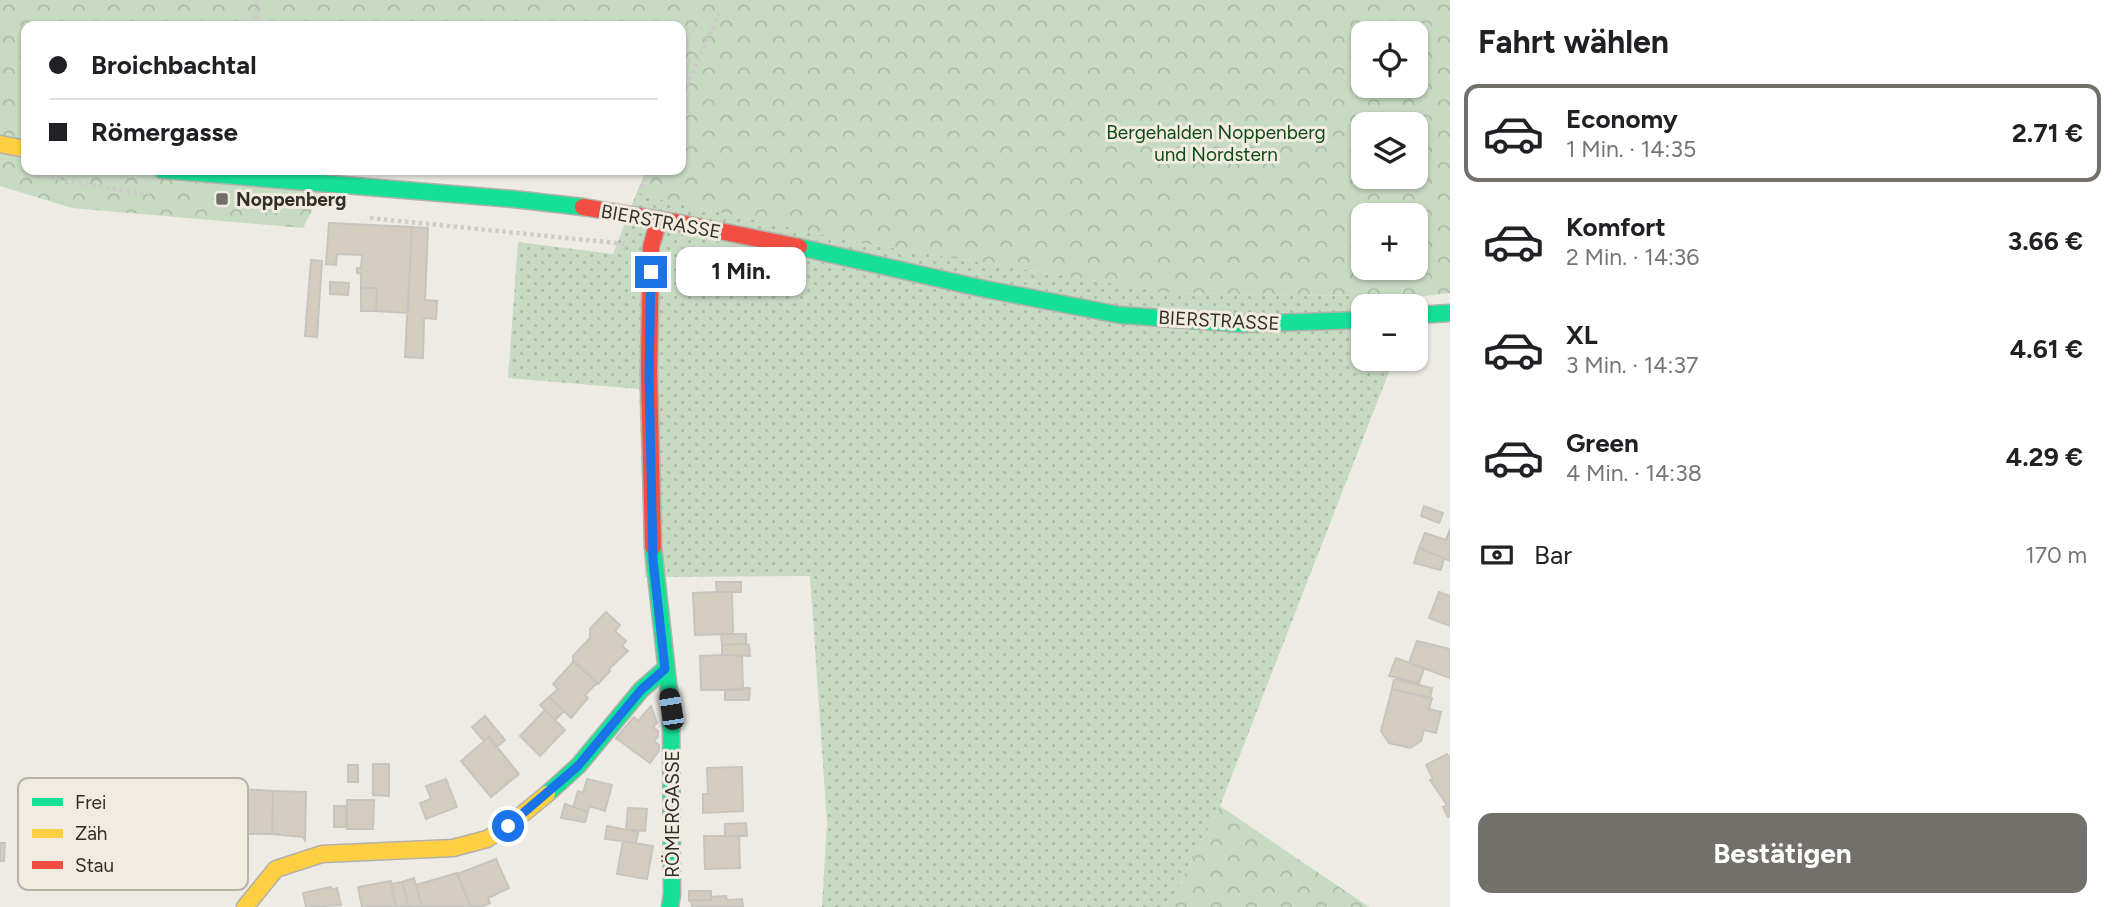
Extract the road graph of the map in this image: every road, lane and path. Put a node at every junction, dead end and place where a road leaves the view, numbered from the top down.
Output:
1 (257, 0) edge
2 (719, 13) dead end
3 (255, 21) edge
4 (686, 88) edge
5 (0, 144) edge
6 (21, 148) edge
7 (202, 175) edge
8 (659, 219) junction
9 (1450, 313) edge
10 (1428, 314) edge
11 (1351, 321) edge
12 (665, 669) junction
13 (246, 907) edge
14 (670, 907) edge

1 - 3 path
2 - 4 path
5 - 6 main road
7 - 8 main road, BIERSTRASSE
8 - 11 main road, BIERSTRASSE
8 - 12 main road, RÖMERGASSE
9 - 10 main road
12 - 13 main road
12 - 14 main road, RÖMERGASSE

